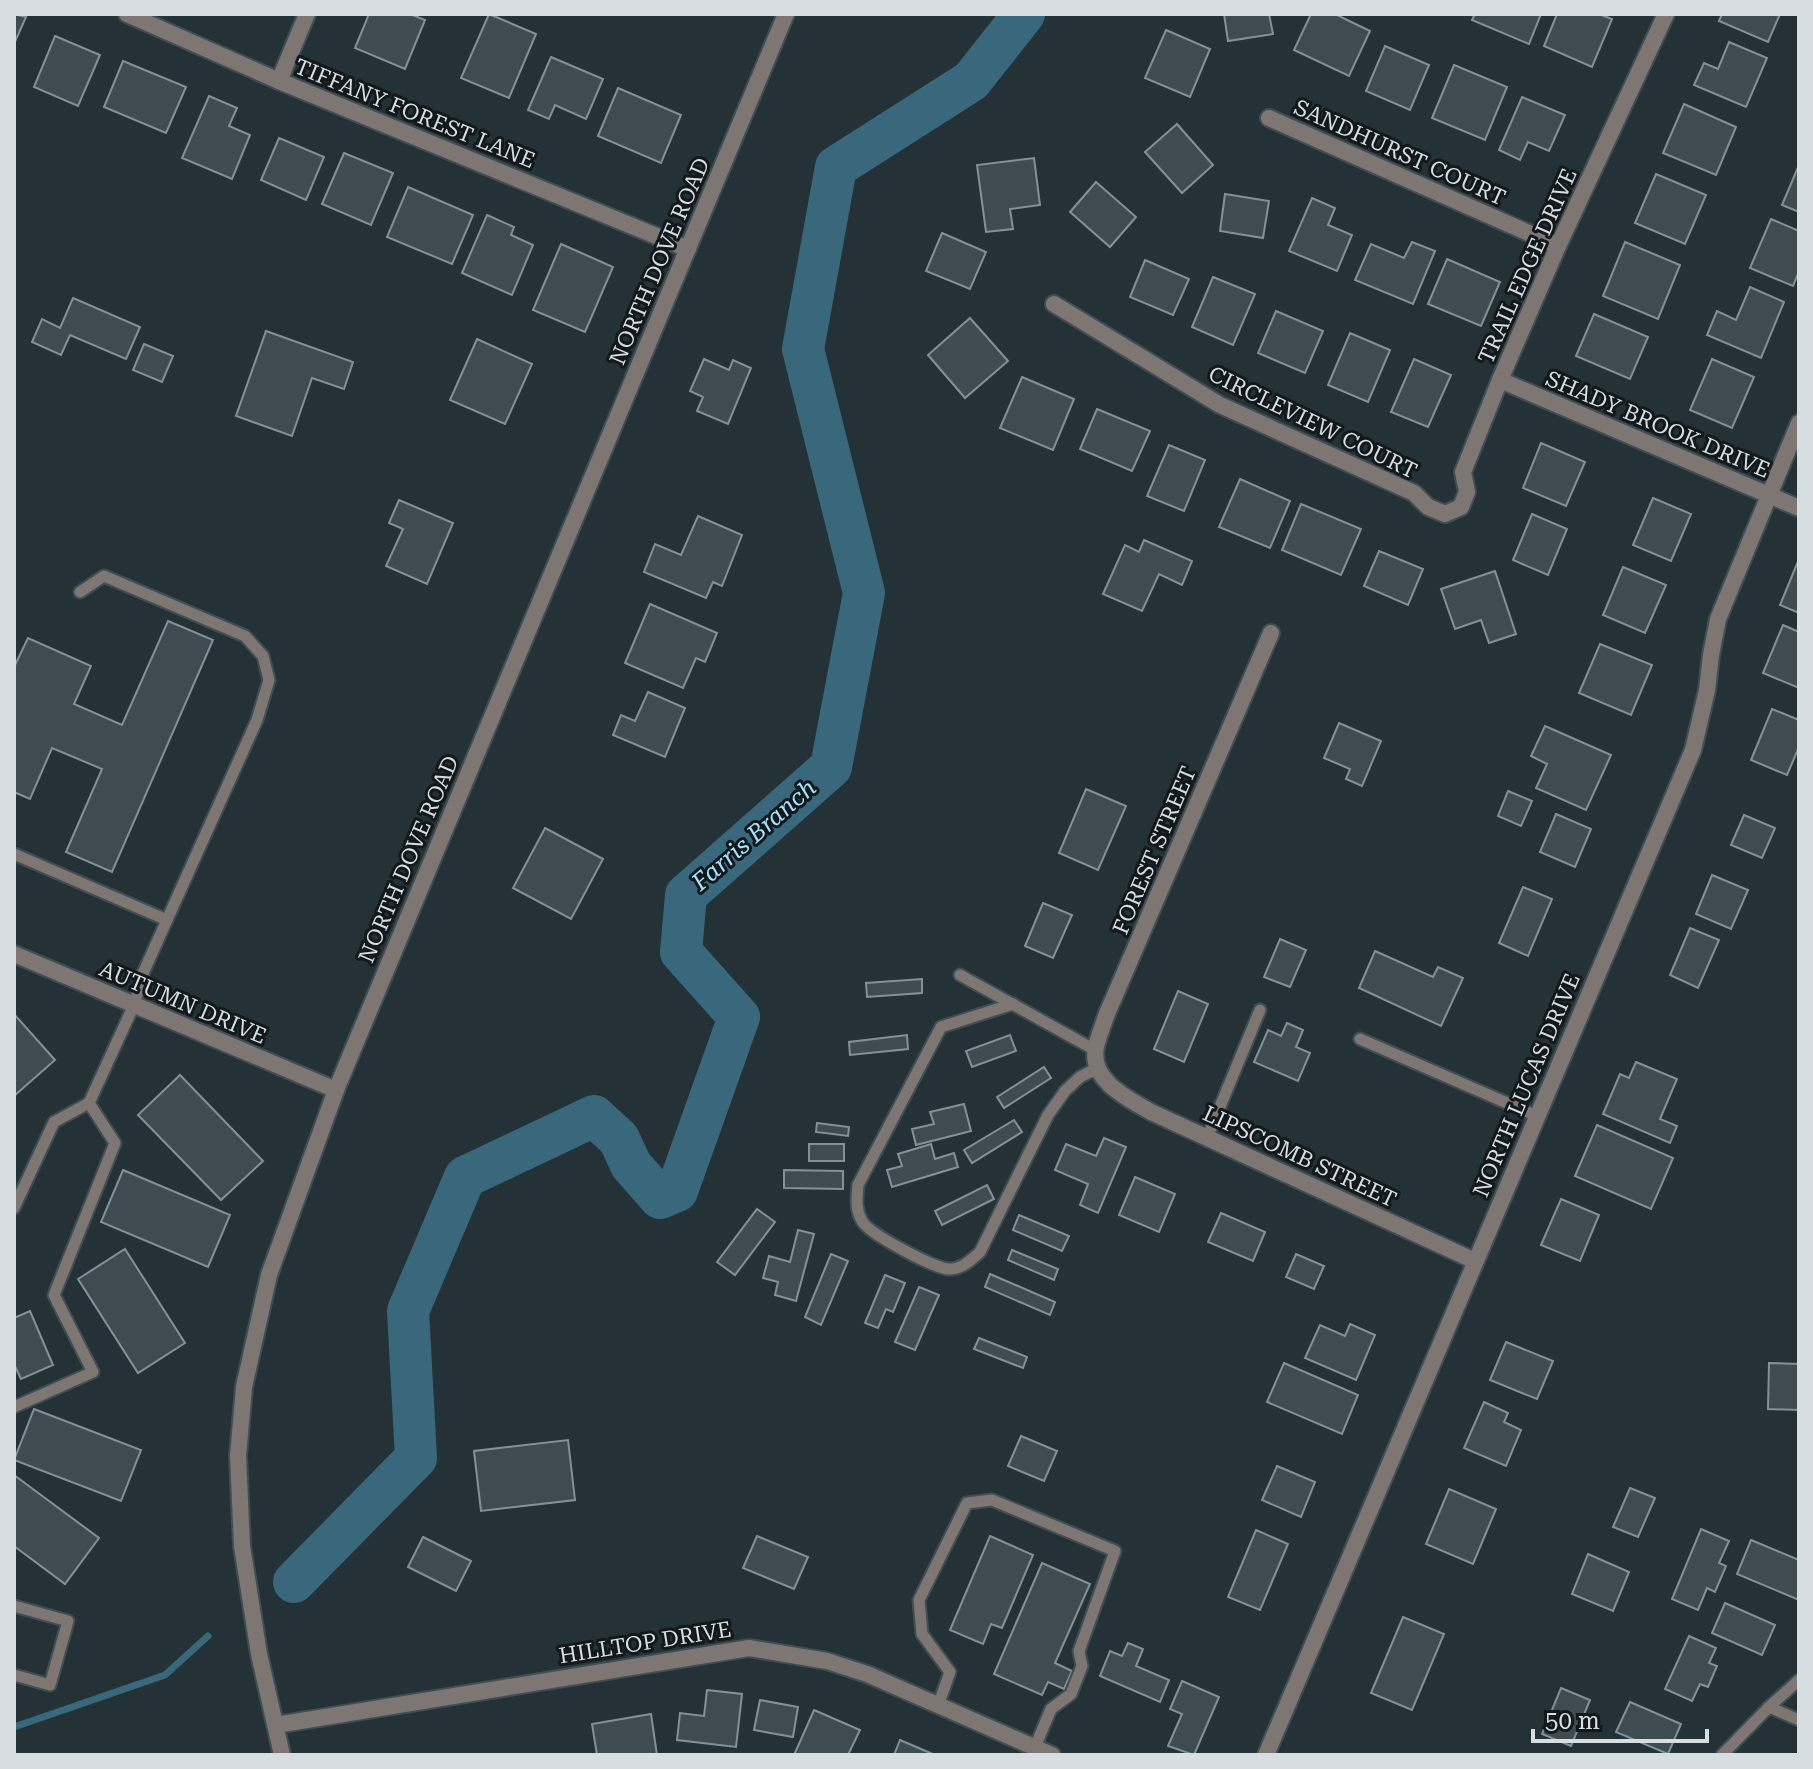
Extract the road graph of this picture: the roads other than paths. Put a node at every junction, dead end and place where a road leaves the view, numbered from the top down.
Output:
1 (127, 14) edge
2 (307, 14) edge
3 (786, 14) edge
4 (1666, 14) edge
5 (279, 81) junction
6 (1269, 118) dead end
7 (1558, 246) junction
8 (688, 249) junction
9 (1054, 304) dead end
10 (1500, 380) junction
11 (1799, 423) edge
12 (1768, 495) junction
13 (1428, 507) joint
14 (1799, 508) edge
15 (80, 592) dead end
16 (1271, 633) dead end
17 (14, 854) edge
18 (167, 920) junction
19 (14, 954) edge
20 (960, 975) dead end
21 (1013, 1004) junction
22 (134, 1005) junction
23 (1260, 1010) dead end
24 (1360, 1039) dead end
25 (1095, 1050) junction
26 (1096, 1069) junction
27 (336, 1090) junction
28 (89, 1103) junction
29 (1537, 1116) junction
30 (1207, 1138) junction
31 (14, 1208) edge
32 (1475, 1261) junction
33 (14, 1407) edge
34 (14, 1606) edge
35 (14, 1675) edge
36 (1799, 1680) edge
37 (938, 1706) junction
38 (1769, 1707) junction
39 (1799, 1720) edge
40 (276, 1725) junction
41 (1035, 1747) junction
42 (282, 1755) edge
43 (1052, 1755) edge
44 (1266, 1755) edge
45 (1722, 1755) edge

1 - 5 street, TIFFANY FOREST LANE
2 - 5 street
3 - 8 street, NORTH DOVE ROAD
4 - 7 street, TRAIL EDGE DRIVE
5 - 8 street, TIFFANY FOREST LANE
6 - 7 street, SANDHURST COURT
7 - 10 street, TRAIL EDGE DRIVE
8 - 27 street, NORTH DOVE ROAD
9 - 13 street, CIRCLEVIEW COURT
10 - 12 street, SHADY BROOK DRIVE
10 - 13 street, TRAIL EDGE DRIVE
11 - 12 street, NORTH LUCAS DRIVE
12 - 14 street, SHADY BROOK DRIVE
12 - 29 street, NORTH LUCAS DRIVE
15 - 18 lane
16 - 25 street, FOREST STREET
17 - 18 lane
18 - 22 lane
19 - 22 street, AUTUMN DRIVE
20 - 21 lane
21 - 25 lane
21 - 26 lane
22 - 27 street, AUTUMN DRIVE
22 - 28 lane
23 - 30 lane
24 - 29 lane
25 - 26 street, FOREST STREET
26 - 30 street, LIPSCOMB STREET
27 - 40 street, NORTH DOVE ROAD
28 - 31 lane
28 - 33 lane
29 - 32 street, NORTH LUCAS DRIVE
30 - 32 street, LIPSCOMB STREET
32 - 44 street, NORTH LUCAS DRIVE
34 - 35 lane
36 - 38 lane
37 - 40 street, HILLTOP DRIVE
37 - 41 street, HILLTOP DRIVE
37 - 41 lane
38 - 39 lane
38 - 45 lane
40 - 42 street, NORTH DOVE ROAD
41 - 43 street, HILLTOP DRIVE

